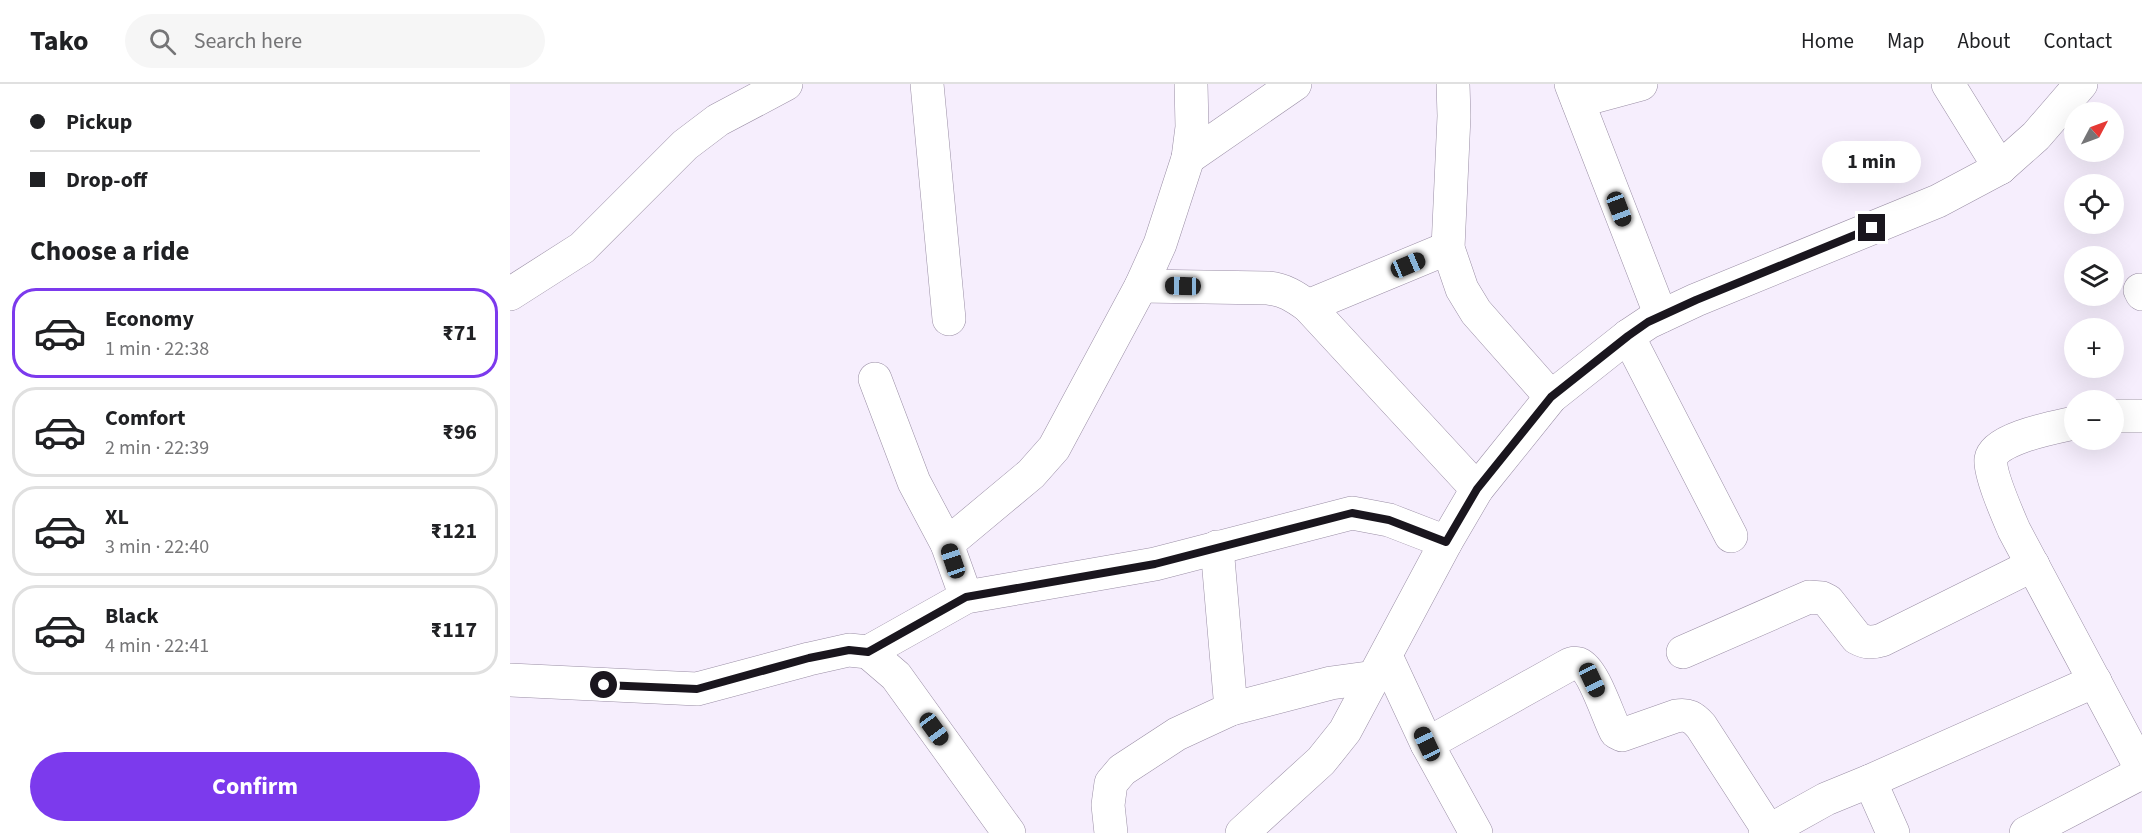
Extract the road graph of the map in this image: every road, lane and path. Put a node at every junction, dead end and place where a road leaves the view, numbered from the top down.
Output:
1 (786, 84) edge
2 (927, 84) edge
3 (1191, 84) edge
4 (1295, 84) edge
5 (1453, 84) edge
6 (1641, 84) edge
7 (1948, 84) edge
8 (2081, 84) edge
9 (1574, 92) edge
10 (1188, 158) junction
11 (2000, 168) junction
12 (1448, 248) junction
13 (1141, 286) junction
14 (510, 294) edge
15 (1308, 306) junction
16 (1661, 316) junction
17 (949, 319) dead end
18 (1628, 336) junction
19 (875, 379) dead end
20 (1551, 397) junction
21 (2124, 416) edge
22 (2142, 416) edge
23 (2064, 426) edge
24 (1477, 489) junction
25 (1731, 536) dead end
26 (1446, 542) junction
27 (947, 544) junction
28 (1217, 547) junction
29 (2032, 566) junction
30 (966, 597) junction
31 (868, 652) junction
32 (1683, 652) dead end
33 (1381, 666) junction
34 (510, 680) edge
35 (2095, 681) junction
36 (1231, 709) junction
37 (1427, 744) junction
38 (2142, 774) edge
39 (1870, 781) junction
40 (1767, 832) edge
41 (1009, 833) edge
42 (1111, 833) edge
43 (1242, 833) edge
44 (1476, 833) edge
45 (1893, 833) edge
46 (2026, 833) edge

1 - 14 street
2 - 17 street
3 - 10 street
4 - 10 street
5 - 12 street
6 - 9 street
7 - 11 street
8 - 11 street
9 - 16 street
10 - 13 street
11 - 16 street
12 - 15 street
12 - 20 street
13 - 15 street
13 - 27 street
15 - 24 street
16 - 18 street
18 - 20 street
18 - 25 street
19 - 27 street
20 - 24 street
21 - 22 street
23 - 29 street
24 - 26 street
26 - 28 street
26 - 33 street
27 - 30 street
28 - 30 street
28 - 36 street
29 - 32 street
29 - 35 street
30 - 31 street
31 - 34 street
31 - 41 street
33 - 36 street
33 - 37 street
33 - 43 street
35 - 38 street
35 - 39 street
36 - 42 street
37 - 40 street
37 - 44 street
38 - 46 street
39 - 40 street
39 - 45 street

